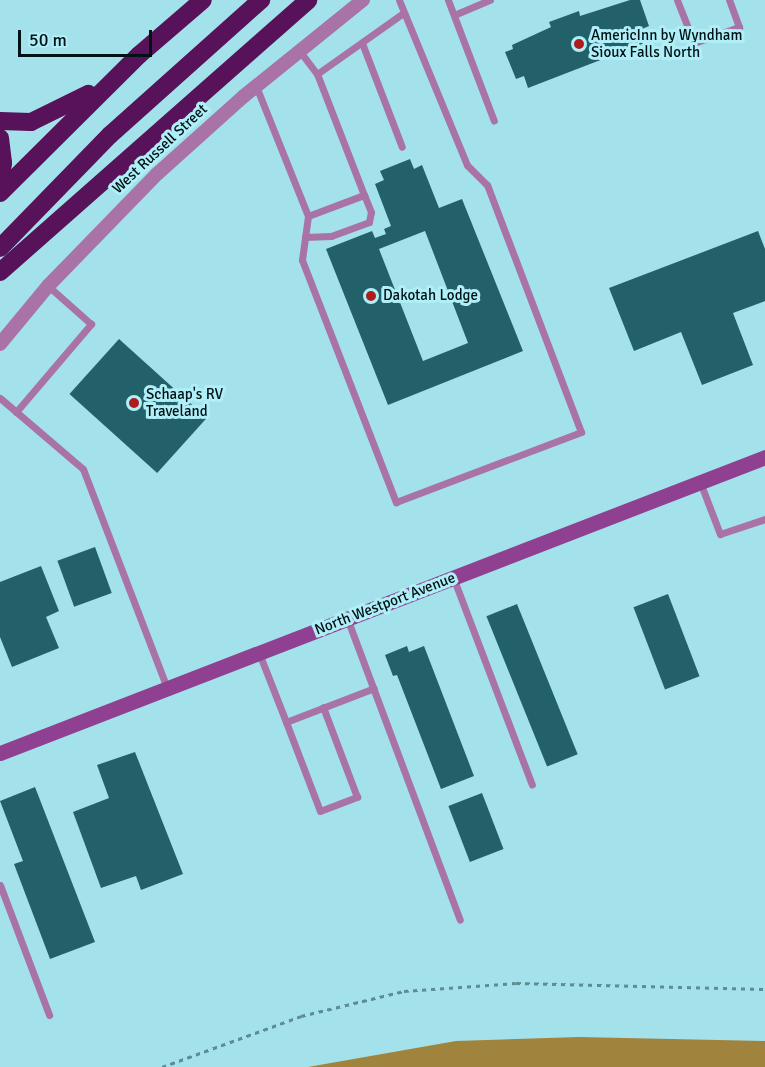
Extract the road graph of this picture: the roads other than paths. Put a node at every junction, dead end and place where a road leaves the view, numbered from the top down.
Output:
1 (203, 0) edge
2 (261, 0) edge
3 (308, 0) edge
4 (363, 0) edge
5 (399, 0) edge
6 (448, 0) edge
7 (490, 0) edge
8 (677, 0) edge
9 (729, 0) edge
10 (403, 14) junction
11 (454, 15) junction
12 (362, 43) junction
13 (299, 50) junction
14 (317, 74) junction
15 (116, 78) junction
16 (256, 86) junction
17 (0, 121) edge
18 (494, 121) dead end
19 (0, 138) edge
20 (402, 147) dead end
21 (0, 185) edge
22 (0, 193) edge
23 (364, 195) junction
24 (308, 216) junction
25 (305, 237) junction
26 (0, 248) edge
27 (0, 272) edge
28 (48, 286) junction
29 (0, 344) edge
30 (0, 398) edge
31 (16, 412) junction
32 (765, 457) edge
33 (700, 482) junction
34 (765, 519) edge
35 (453, 578) junction
36 (347, 618) junction
37 (259, 652) junction
38 (166, 688) junction
39 (374, 688) junction
40 (323, 708) junction
41 (286, 722) junction
42 (2, 752) edge
43 (532, 785) dead end
44 (0, 885) edge
45 (460, 920) dead end
46 (49, 1015) dead end

1 - 15 highway
2 - 26 highway
3 - 27 highway
4 - 13 street, West Russell Street
5 - 10 lane
6 - 11 lane
7 - 11 lane
8 - 9 lane
10 - 12 lane
10 - 25 lane
11 - 18 lane
12 - 14 lane
12 - 20 lane
13 - 14 lane
13 - 16 street, West Russell Street
14 - 23 lane
15 - 17 highway
15 - 22 highway
16 - 24 lane
16 - 28 street, West Russell Street
19 - 21 highway
23 - 24 lane
23 - 25 lane
24 - 25 lane
28 - 29 street, West Russell Street
28 - 31 lane
30 - 31 lane
31 - 38 lane
32 - 33 main road, North Westport Avenue
33 - 34 lane
33 - 35 main road, North Westport Avenue
35 - 36 main road, North Westport Avenue
35 - 43 lane
36 - 37 main road, North Westport Avenue
36 - 39 lane
37 - 38 main road, North Westport Avenue
37 - 41 lane
38 - 42 main road, North Westport Avenue
39 - 40 lane
39 - 45 lane
40 - 41 lane
40 - 41 lane
44 - 46 lane

